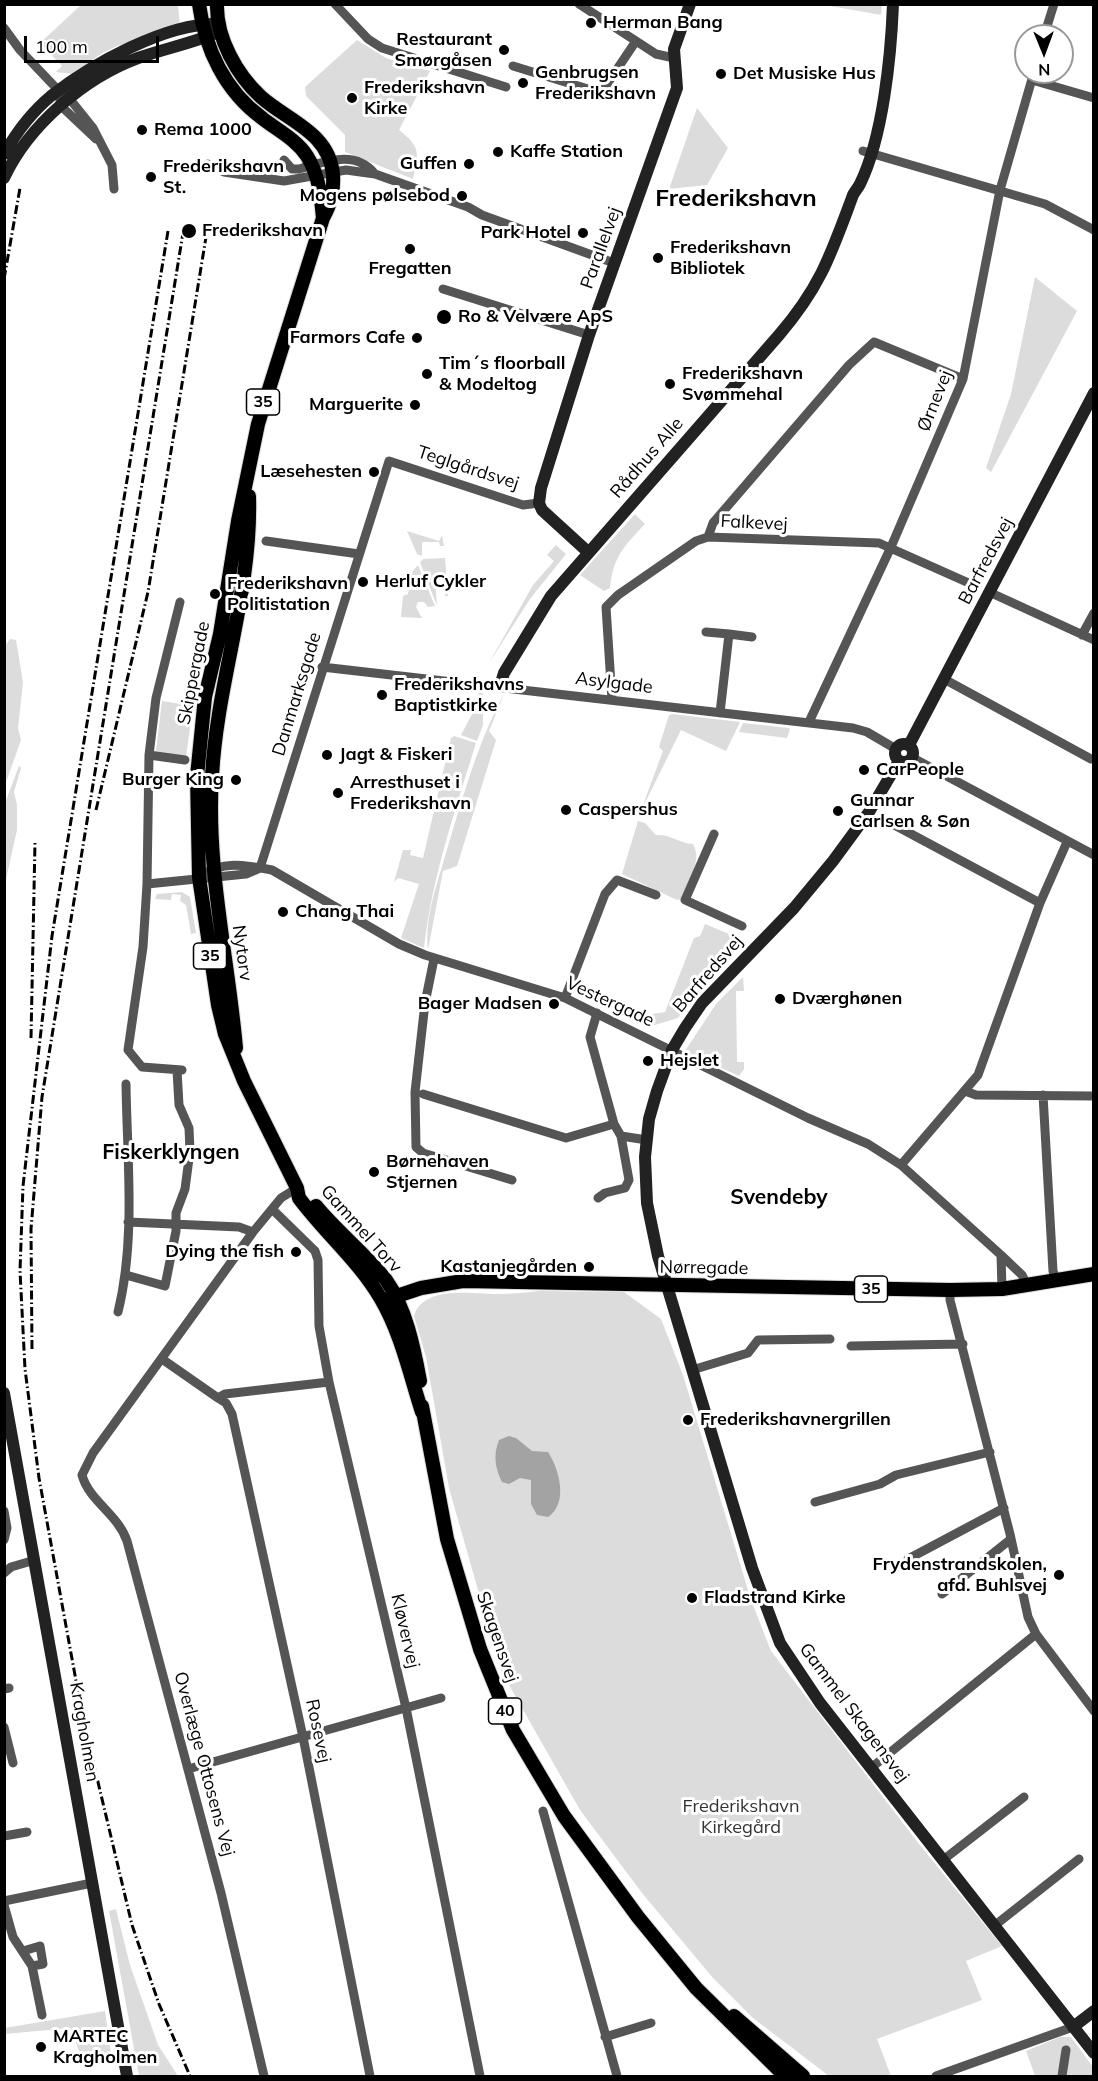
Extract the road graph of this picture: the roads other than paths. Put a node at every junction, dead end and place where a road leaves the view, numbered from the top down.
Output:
1 (199, 4) edge
2 (217, 4) edge
3 (335, 4) edge
4 (579, 4) edge
5 (690, 4) edge
6 (893, 4) edge
7 (1053, 4) edge
8 (202, 23) junction
9 (1047, 24) edge
10 (4, 28) edge
11 (220, 28) junction
12 (206, 38) junction
13 (636, 41) junction
14 (674, 58) junction
15 (513, 66) dead end
16 (1031, 84) edge
17 (1055, 84) edge
18 (506, 87) dead end
19 (63, 98) junction
20 (1094, 98) edge
21 (867, 152) junction
22 (4, 154) edge
23 (284, 160) dead end
24 (208, 164) dead end
25 (331, 166) junction
26 (314, 170) junction
27 (5, 172) edge
28 (114, 189) dead end
29 (1000, 190) junction
30 (322, 218) junction
31 (1094, 230) edge
32 (614, 263) junction
33 (443, 289) dead end
34 (589, 335) junction
35 (963, 379) junction
36 (1094, 393) edge
37 (389, 461) joint
38 (248, 478) junction
39 (539, 503) junction
40 (708, 537) junction
41 (266, 541) dead end
42 (891, 547) junction
43 (588, 552) junction
44 (359, 554) junction
45 (971, 584) dead end
46 (989, 592) junction
47 (180, 602) dead end
48 (1094, 613) edge
49 (706, 632) dead end
50 (729, 634) junction
51 (1082, 635) junction
52 (752, 637) dead end
53 (1094, 640) edge
54 (322, 667) junction
55 (944, 679) junction
56 (500, 686) junction
57 (612, 700) junction
58 (720, 713) junction
59 (809, 723) junction
60 (911, 751) junction
61 (149, 755) junction
62 (897, 755) junction
63 (1090, 759) dead end
64 (185, 760) dead end
65 (885, 820) dead end
66 (714, 834) dead end
67 (1067, 842) junction
68 (1094, 855) edge
69 (260, 868) junction
70 (213, 872) junction
71 (199, 877) junction
72 (147, 884) junction
73 (656, 894) dead end
74 (1040, 903) junction
75 (742, 926) dead end
76 (434, 959) junction
77 (565, 998) junction
78 (597, 1013) junction
79 (230, 1033) junction
80 (672, 1050) junction
81 (126, 1084) dead end
82 (966, 1091) junction
83 (423, 1094) dead end
84 (1043, 1095) junction
85 (1093, 1096) edge
86 (614, 1124) junction
87 (621, 1136) junction
88 (647, 1140) junction
89 (902, 1165) junction
90 (512, 1180) dead end
91 (297, 1188) junction
92 (598, 1198) dead end
93 (272, 1209) junction
94 (128, 1222) junction
95 (176, 1222) junction
96 (253, 1232) junction
97 (1001, 1255) junction
98 (1094, 1274) edge
99 (126, 1275) junction
100 (1056, 1280) junction
101 (666, 1285) junction
102 (1027, 1285) junction
103 (1002, 1288) junction
104 (950, 1290) junction
105 (389, 1299) junction
106 (118, 1312) dead end
107 (830, 1338) dead end
108 (963, 1344) junction
109 (851, 1346) dead end
110 (162, 1359) junction
111 (692, 1370) junction
112 (329, 1382) junction
113 (4, 1393) edge
114 (218, 1398) junction
115 (990, 1452) junction
116 (815, 1502) dead end
117 (1004, 1508) junction
118 (4, 1511) edge
119 (1011, 1539) junction
120 (4, 1540) edge
121 (909, 1559) dead end
122 (35, 1560) junction
123 (4, 1573) edge
124 (942, 1594) dead end
125 (1036, 1635) junction
126 (441, 1698) dead end
127 (406, 1708) junction
128 (1094, 1711) edge
129 (4, 1728) edge
130 (303, 1737) junction
131 (6, 1739) edge
132 (13, 1763) dead end
133 (871, 1768) junction
134 (188, 1769) junction
135 (1024, 1797) dead end
136 (543, 1811) dead end
137 (27, 1832) dead end
138 (4, 1836) edge
139 (1079, 1859) dead end
140 (943, 1860) junction
141 (92, 1883) junction
142 (4, 1903) edge
143 (994, 1926) junction
144 (23, 1951) junction
145 (32, 1966) junction
146 (679, 1966) junction
147 (1094, 2011) edge
148 (42, 2015) dead end
149 (651, 2023) dead end
150 (1073, 2027) junction
151 (605, 2037) junction
152 (1066, 2050) dead end
153 (1094, 2053) edge
154 (127, 2076) edge
155 (264, 2076) edge
156 (370, 2076) edge
157 (480, 2076) edge
158 (617, 2076) edge
159 (785, 2076) edge
160 (803, 2076) edge
161 (936, 2076) edge
162 (1062, 2076) edge

1 - 8 main road
2 - 11 main road
3 - 18 street
4 - 13 street
5 - 14 street, Parallelvej
6 - 21 street, Rådhus Alle
7 - 9 street
8 - 11 street
8 - 12 main road
8 - 19 street
10 - 19 street
11 - 12 street
11 - 25 main road
12 - 19 street
12 - 26 main road
13 - 14 street
13 - 15 street
14 - 32 street, Parallelvej
16 - 29 street, Ørnevej
17 - 20 street
19 - 22 street
19 - 27 street
19 - 28 street
21 - 29 street
21 - 43 street, Rådhus Alle
23 - 26 street
24 - 26 street
25 - 26 street
25 - 30 main road, Skippergade / 35
25 - 32 street
26 - 30 main road, Skippergade / 35
29 - 31 street
29 - 35 street, Ørnevej
30 - 38 main road, Skippergade / 35
32 - 34 street, Parallelvej
33 - 34 street
34 - 39 street, Parallelvej
35 - 40 street
35 - 42 street, Ørnevej
36 - 46 street, Barfredsvej
37 - 39 street, Teglgårdsvej
37 - 44 street, Danmarksgade
38 - 70 main road, Skippergade / 35
38 - 71 main road, Skippergade / 35
39 - 43 street, Teglgårdsvej
40 - 42 street, Falkevej
40 - 57 street, Falkevej
41 - 44 street
42 - 45 street, Falkevej
42 - 59 street, Ørnevej
43 - 56 street, Rådhus Alle
44 - 54 street, Danmarksgade
46 - 51 street
46 - 55 street, Barfredsvej
47 - 61 street
48 - 51 street
49 - 50 street
50 - 52 street
50 - 58 street
51 - 53 street
54 - 56 street, Asylgade
54 - 69 street, Danmarksgade
55 - 60 street, Barfredsvej
55 - 63 street
56 - 57 street, Asylgade
57 - 58 street, Asylgade
58 - 59 street, Asylgade
59 - 62 street, Asylgade
60 - 62 street
60 - 67 street
61 - 64 street
61 - 72 street
62 - 80 street, Barfredsvej
65 - 74 street
66 - 75 street
67 - 68 street
67 - 74 street
69 - 70 street
69 - 76 street, Vestergade
70 - 71 street
70 - 79 main road, Nytorv / 35
71 - 72 street
71 - 79 main road, Nytorv / 35
72 - 95 street
73 - 77 street
74 - 82 street
76 - 77 street, Vestergade
76 - 90 street
77 - 78 street, Vestergade
78 - 80 street, Vestergade
78 - 86 street
79 - 91 main road, Gammel Torv / 35
80 - 88 street, Barfredsvej
80 - 89 street, Vestergade
81 - 94 street
82 - 84 street
82 - 89 street
83 - 86 street
84 - 85 street
84 - 100 street
86 - 87 street
87 - 88 street
87 - 92 street
88 - 101 street, Barfredsvej
89 - 97 street, Vestergade
91 - 93 street
91 - 105 main road, Gammel Torv / 35
93 - 96 street
93 - 112 street, Kløvervej
94 - 95 street
94 - 99 street
95 - 96 street
95 - 99 street
96 - 110 street
97 - 102 street, Vestergade
97 - 103 street
98 - 100 main road, 35
99 - 106 street
100 - 102 main road, 35
101 - 104 main road, Nørregade / 35
101 - 105 main road, Nørregade / 35
101 - 111 street, Gammel Skagensvej
102 - 103 main road, Nørregade / 35
103 - 104 main road, Nørregade / 35
104 - 108 street
105 - 146 main road, Skagensvej / 40
107 - 111 street
108 - 109 street
108 - 115 street
110 - 114 street
110 - 134 street, Overlæge Ottosens Vej
111 - 133 street, Gammel Skagensvej
112 - 114 street
112 - 127 street, Kløvervej
113 - 122 street, Kragholmen
114 - 130 street, Rosevej
115 - 116 street
115 - 117 street
117 - 119 street
117 - 121 street
118 - 120 street
119 - 124 street
119 - 125 street
122 - 123 street
122 - 141 street, Kragholmen
125 - 128 street
125 - 133 street
126 - 127 street
127 - 130 street
127 - 157 street, Kløvervej
129 - 131 street
130 - 134 street
130 - 156 street, Rosevej
131 - 132 street
133 - 140 street, Gammel Skagensvej
134 - 155 street, Overlæge Ottosens Vej
135 - 140 street
136 - 151 street
137 - 138 street
139 - 143 street
140 - 143 street, Gammel Skagensvej
141 - 142 street
141 - 154 street, Kragholmen
142 - 144 street
143 - 150 street, Gammel Skagensvej
144 - 145 street
144 - 145 street
145 - 148 street
146 - 159 main road, Skagensvej / 40
146 - 160 main road, Skagensvej / 40
147 - 150 street
149 - 151 street
150 - 153 street, Gammel Skagensvej
150 - 161 street
151 - 158 street
152 - 162 street

